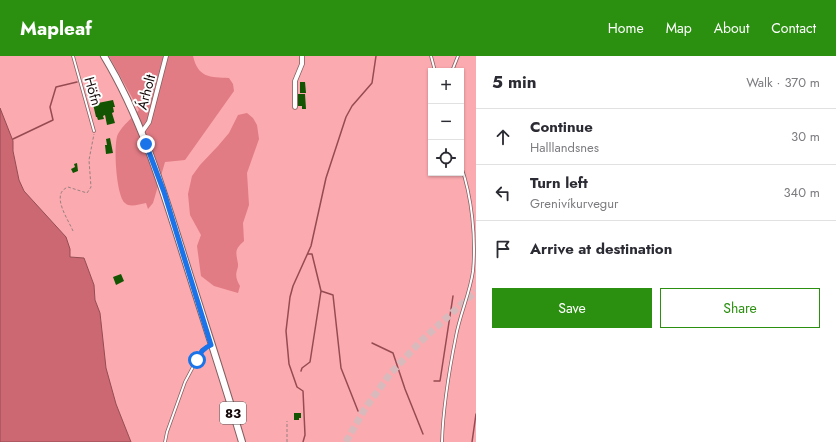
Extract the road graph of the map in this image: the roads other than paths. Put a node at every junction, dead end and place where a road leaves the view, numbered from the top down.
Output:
1 (73, 56) edge
2 (104, 56) edge
3 (166, 56) edge
4 (302, 56) edge
5 (431, 56) edge
6 (458, 56) edge
7 (434, 68) edge
8 (453, 68) edge
9 (295, 107) dead end
10 (94, 131) road end
11 (142, 132) junction
12 (464, 176) edge
13 (211, 345) junction
14 (165, 442) edge
15 (242, 442) edge
16 (442, 442) edge

1 - 10 lane, Höfn
2 - 11 main road, 83
3 - 11 street, Árholt
4 - 9 street
5 - 7 lane
6 - 8 lane
11 - 13 main road, 83
12 - 16 lane
13 - 14 lane
13 - 15 main road, 83

